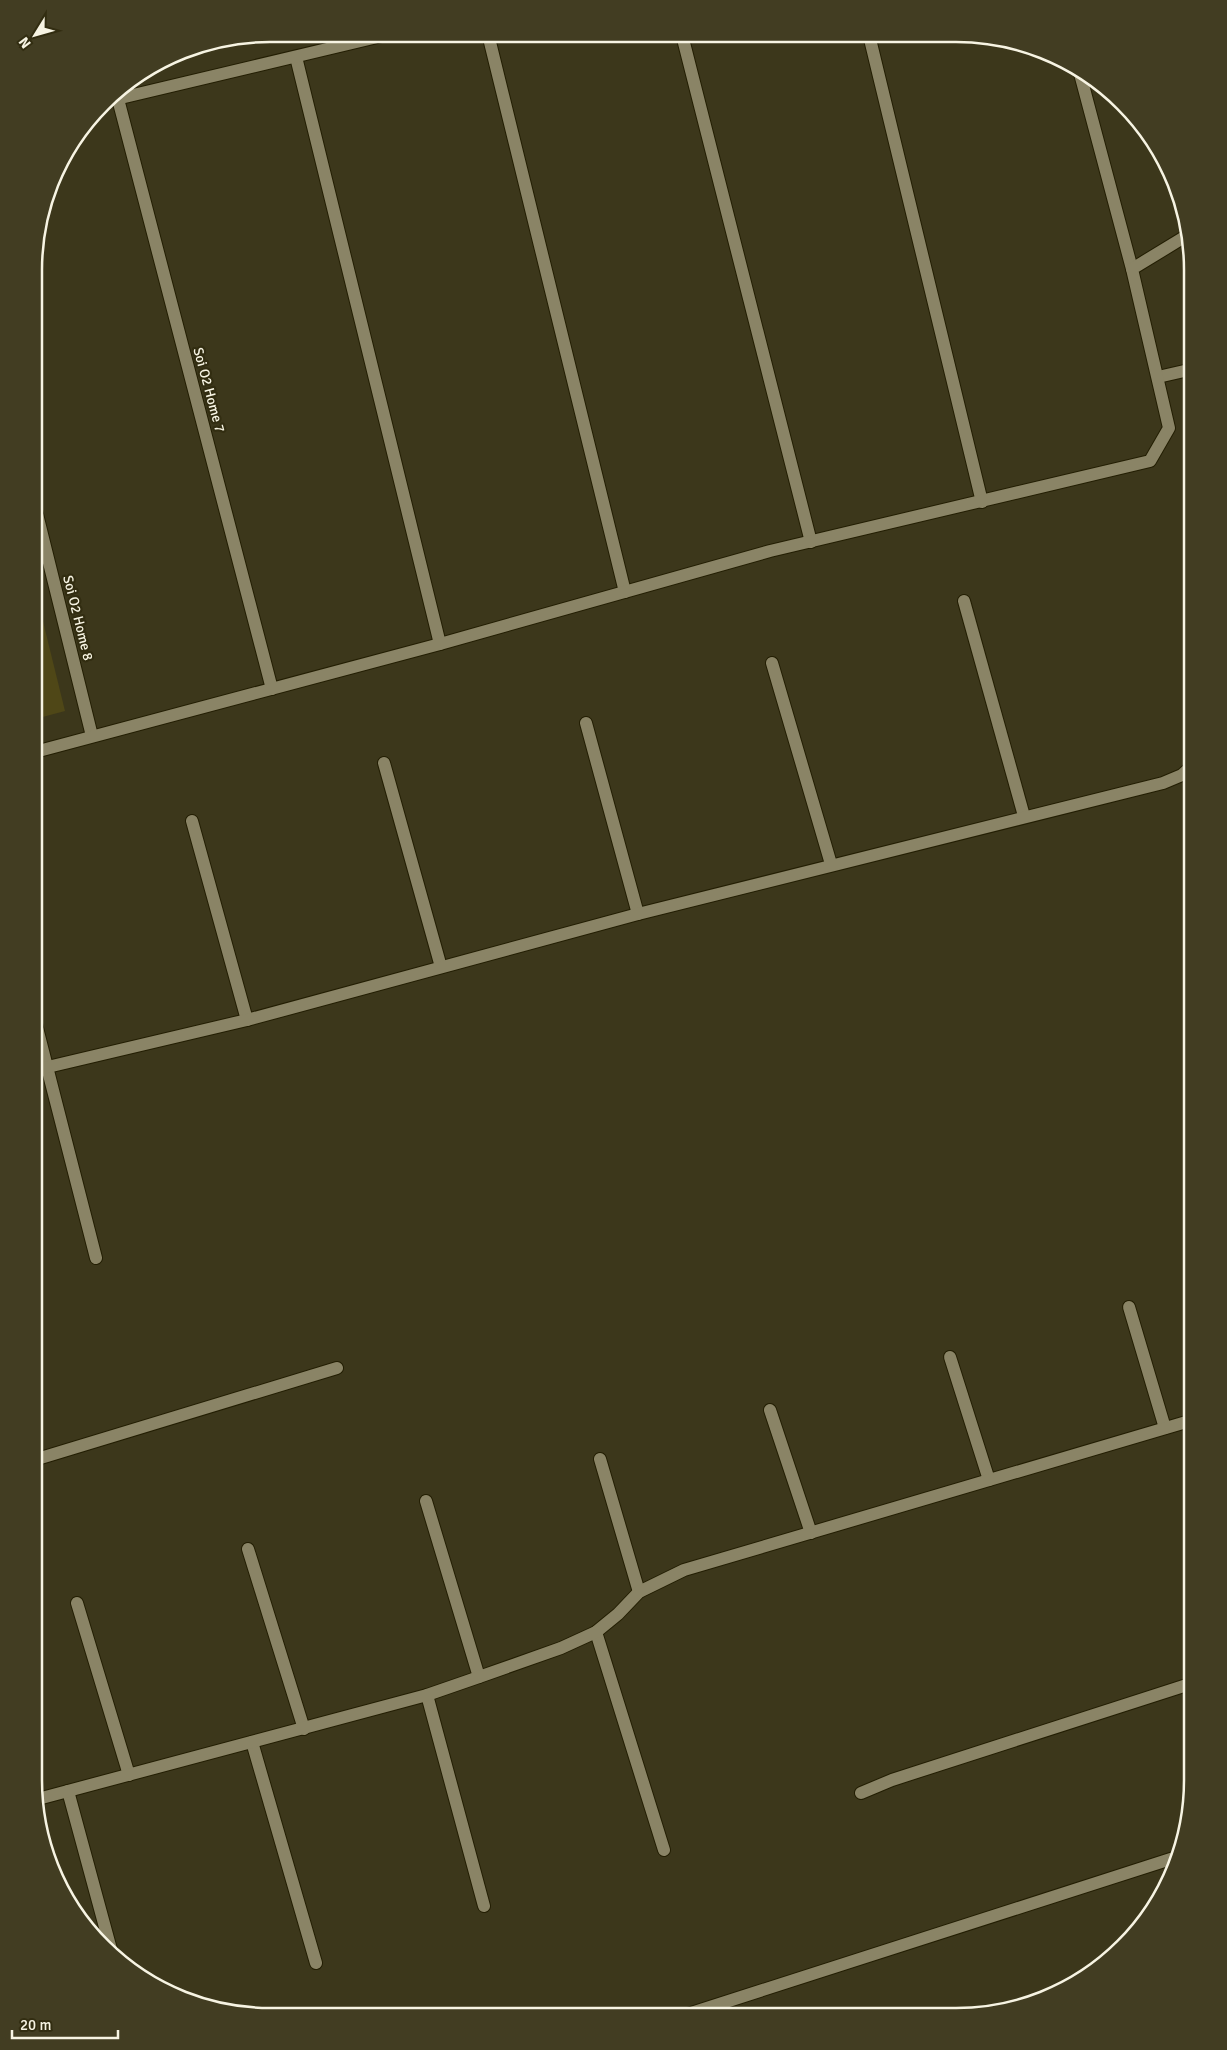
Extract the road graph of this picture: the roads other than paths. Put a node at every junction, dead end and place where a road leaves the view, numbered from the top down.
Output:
1 (357, 42) edge
2 (490, 42) edge
3 (684, 42) edge
4 (870, 42) edge
5 (296, 57) junction
6 (1082, 80) edge
7 (121, 98) edge
8 (114, 104) edge
9 (1182, 238) edge
10 (1132, 269) junction
11 (1184, 371) edge
12 (1158, 377) junction
13 (982, 502) junction
14 (42, 534) edge
15 (811, 542) junction
16 (625, 592) junction
17 (964, 601) dead end
18 (440, 644) junction
19 (772, 663) dead end
20 (272, 689) junction
21 (586, 723) dead end
22 (92, 736) junction
23 (42, 750) edge
24 (384, 763) dead end
25 (1184, 771) edge
26 (1024, 816) junction
27 (192, 820) dead end
28 (831, 864) junction
29 (638, 914) junction
30 (441, 967) junction
31 (247, 1020) junction
32 (42, 1068) edge
33 (42, 1075) edge
34 (96, 1258) dead end
35 (1129, 1307) dead end
36 (950, 1357) dead end
37 (337, 1368) dead end
38 (770, 1410) dead end
39 (1184, 1423) edge
40 (1165, 1428) junction
41 (42, 1458) edge
42 (600, 1460) dead end
43 (989, 1480) junction
44 (426, 1501) dead end
45 (811, 1533) junction
46 (248, 1548) dead end
47 (639, 1592) junction
48 (77, 1603) dead end
49 (596, 1632) junction
50 (479, 1677) junction
51 (1184, 1686) edge
52 (426, 1695) junction
53 (304, 1729) junction
54 (252, 1742) junction
55 (129, 1775) junction
56 (68, 1791) junction
57 (861, 1793) dead end
58 (43, 1798) edge
59 (664, 1850) dead end
60 (1170, 1859) edge
61 (484, 1906) dead end
62 (109, 1941) edge
63 (316, 1963) dead end
64 (710, 2008) edge

1 - 5 street
2 - 16 street
3 - 15 street
4 - 13 street
5 - 7 street
5 - 18 street
6 - 10 street
8 - 20 street, Soi O2 Home 7
9 - 10 street
10 - 12 street
11 - 12 street
12 - 13 street
13 - 15 street
14 - 22 street, Soi O2 Home 8
15 - 16 street
16 - 18 street
17 - 26 street
18 - 20 street
19 - 28 street
20 - 22 street
21 - 29 street
22 - 23 street
24 - 30 street
25 - 26 street
26 - 28 street
27 - 31 street
28 - 29 street
29 - 30 street
30 - 31 street
31 - 32 street
33 - 34 street
35 - 40 street
36 - 43 street
37 - 41 street
38 - 45 street
39 - 40 street
40 - 43 street
42 - 47 street
43 - 45 street
44 - 50 street
45 - 47 street
46 - 53 street
47 - 49 street
48 - 55 street
49 - 50 street
49 - 59 street
50 - 52 street
51 - 57 street
52 - 53 street
52 - 61 street
53 - 54 street
54 - 55 street
54 - 63 street
55 - 56 street
56 - 58 street
56 - 62 street
60 - 64 street

